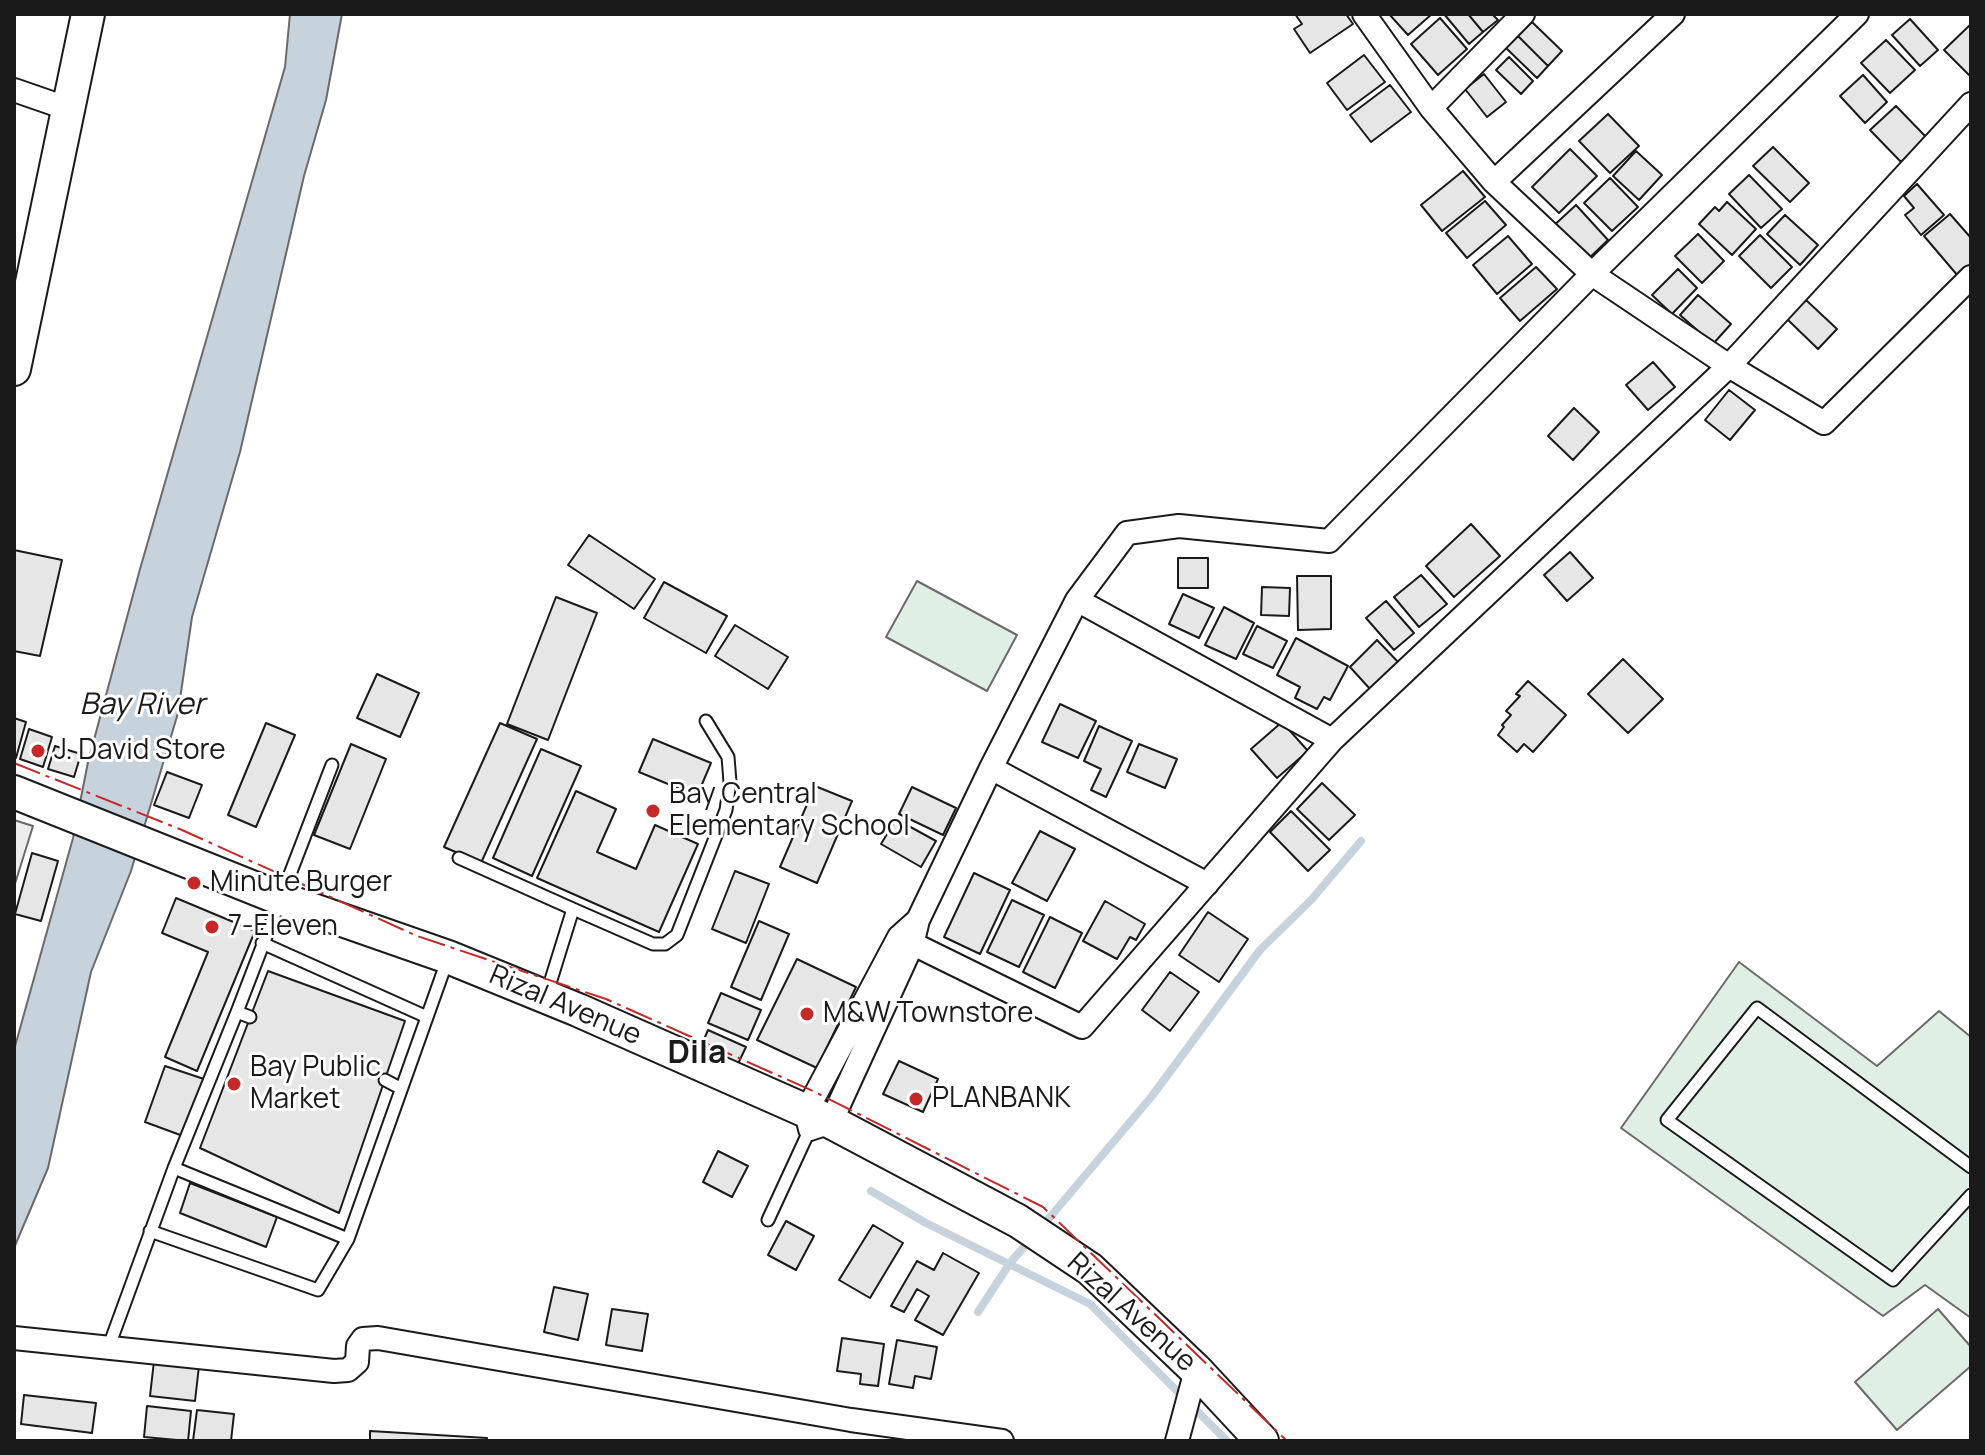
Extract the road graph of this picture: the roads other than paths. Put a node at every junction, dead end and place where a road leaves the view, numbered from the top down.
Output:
1 (88, 14) edge
2 (1364, 14) edge
3 (1523, 14) edge
4 (1673, 14) edge
5 (1857, 14) edge
6 (14, 90) edge
7 (1971, 104) edge
8 (66, 108) junction
9 (1431, 108) junction
10 (1494, 182) junction
11 (1592, 274) junction
12 (1971, 277) edge
13 (1729, 366) junction
14 (14, 369) edge
15 (1077, 600) junction
16 (706, 721) dead end
17 (1332, 740) junction
18 (332, 765) dead end
19 (991, 768) junction
20 (14, 794) edge
21 (459, 858) dead end
22 (1207, 884) junction
23 (279, 898) junction
24 (573, 909) junction
25 (906, 941) junction
26 (262, 943) junction
27 (448, 957) junction
28 (545, 997) junction
29 (237, 1012) junction
30 (250, 1017) dead end
31 (427, 1017) junction
32 (385, 1080) dead end
33 (400, 1088) junction
34 (816, 1121) junction
35 (1971, 1167) edge
36 (174, 1168) junction
37 (1971, 1195) edge
38 (768, 1220) dead end
39 (150, 1231) junction
40 (348, 1239) junction
41 (14, 1338) edge
42 (109, 1346) junction
43 (1196, 1370) junction
44 (1002, 1441) edge
45 (1177, 1441) edge
46 (1262, 1441) edge

1 - 8 main road
2 - 9 street
3 - 9 street
4 - 10 street
5 - 11 street
6 - 8 street
7 - 13 street
8 - 14 main road
9 - 10 street
10 - 11 street
11 - 13 street
11 - 15 street
12 - 13 street
13 - 17 street
15 - 17 street
15 - 19 street
16 - 24 lane
17 - 22 street
18 - 23 lane
19 - 22 street
19 - 25 street
20 - 23 main road, Rizal Avenue
21 - 24 lane
22 - 25 street
23 - 26 lane
23 - 27 main road, Rizal Avenue
24 - 28 lane
25 - 34 street
26 - 29 lane
26 - 31 lane
27 - 28 main road, Rizal Avenue
27 - 31 lane
28 - 34 main road, Rizal Avenue
29 - 30 lane
29 - 36 lane
31 - 33 lane
32 - 33 lane
33 - 40 lane
34 - 38 lane
34 - 43 main road, Rizal Avenue
35 - 37 lane
36 - 39 lane
36 - 40 lane
39 - 40 lane
39 - 42 lane
41 - 42 street
42 - 44 street
43 - 45 street
43 - 46 main road, Rizal Avenue

